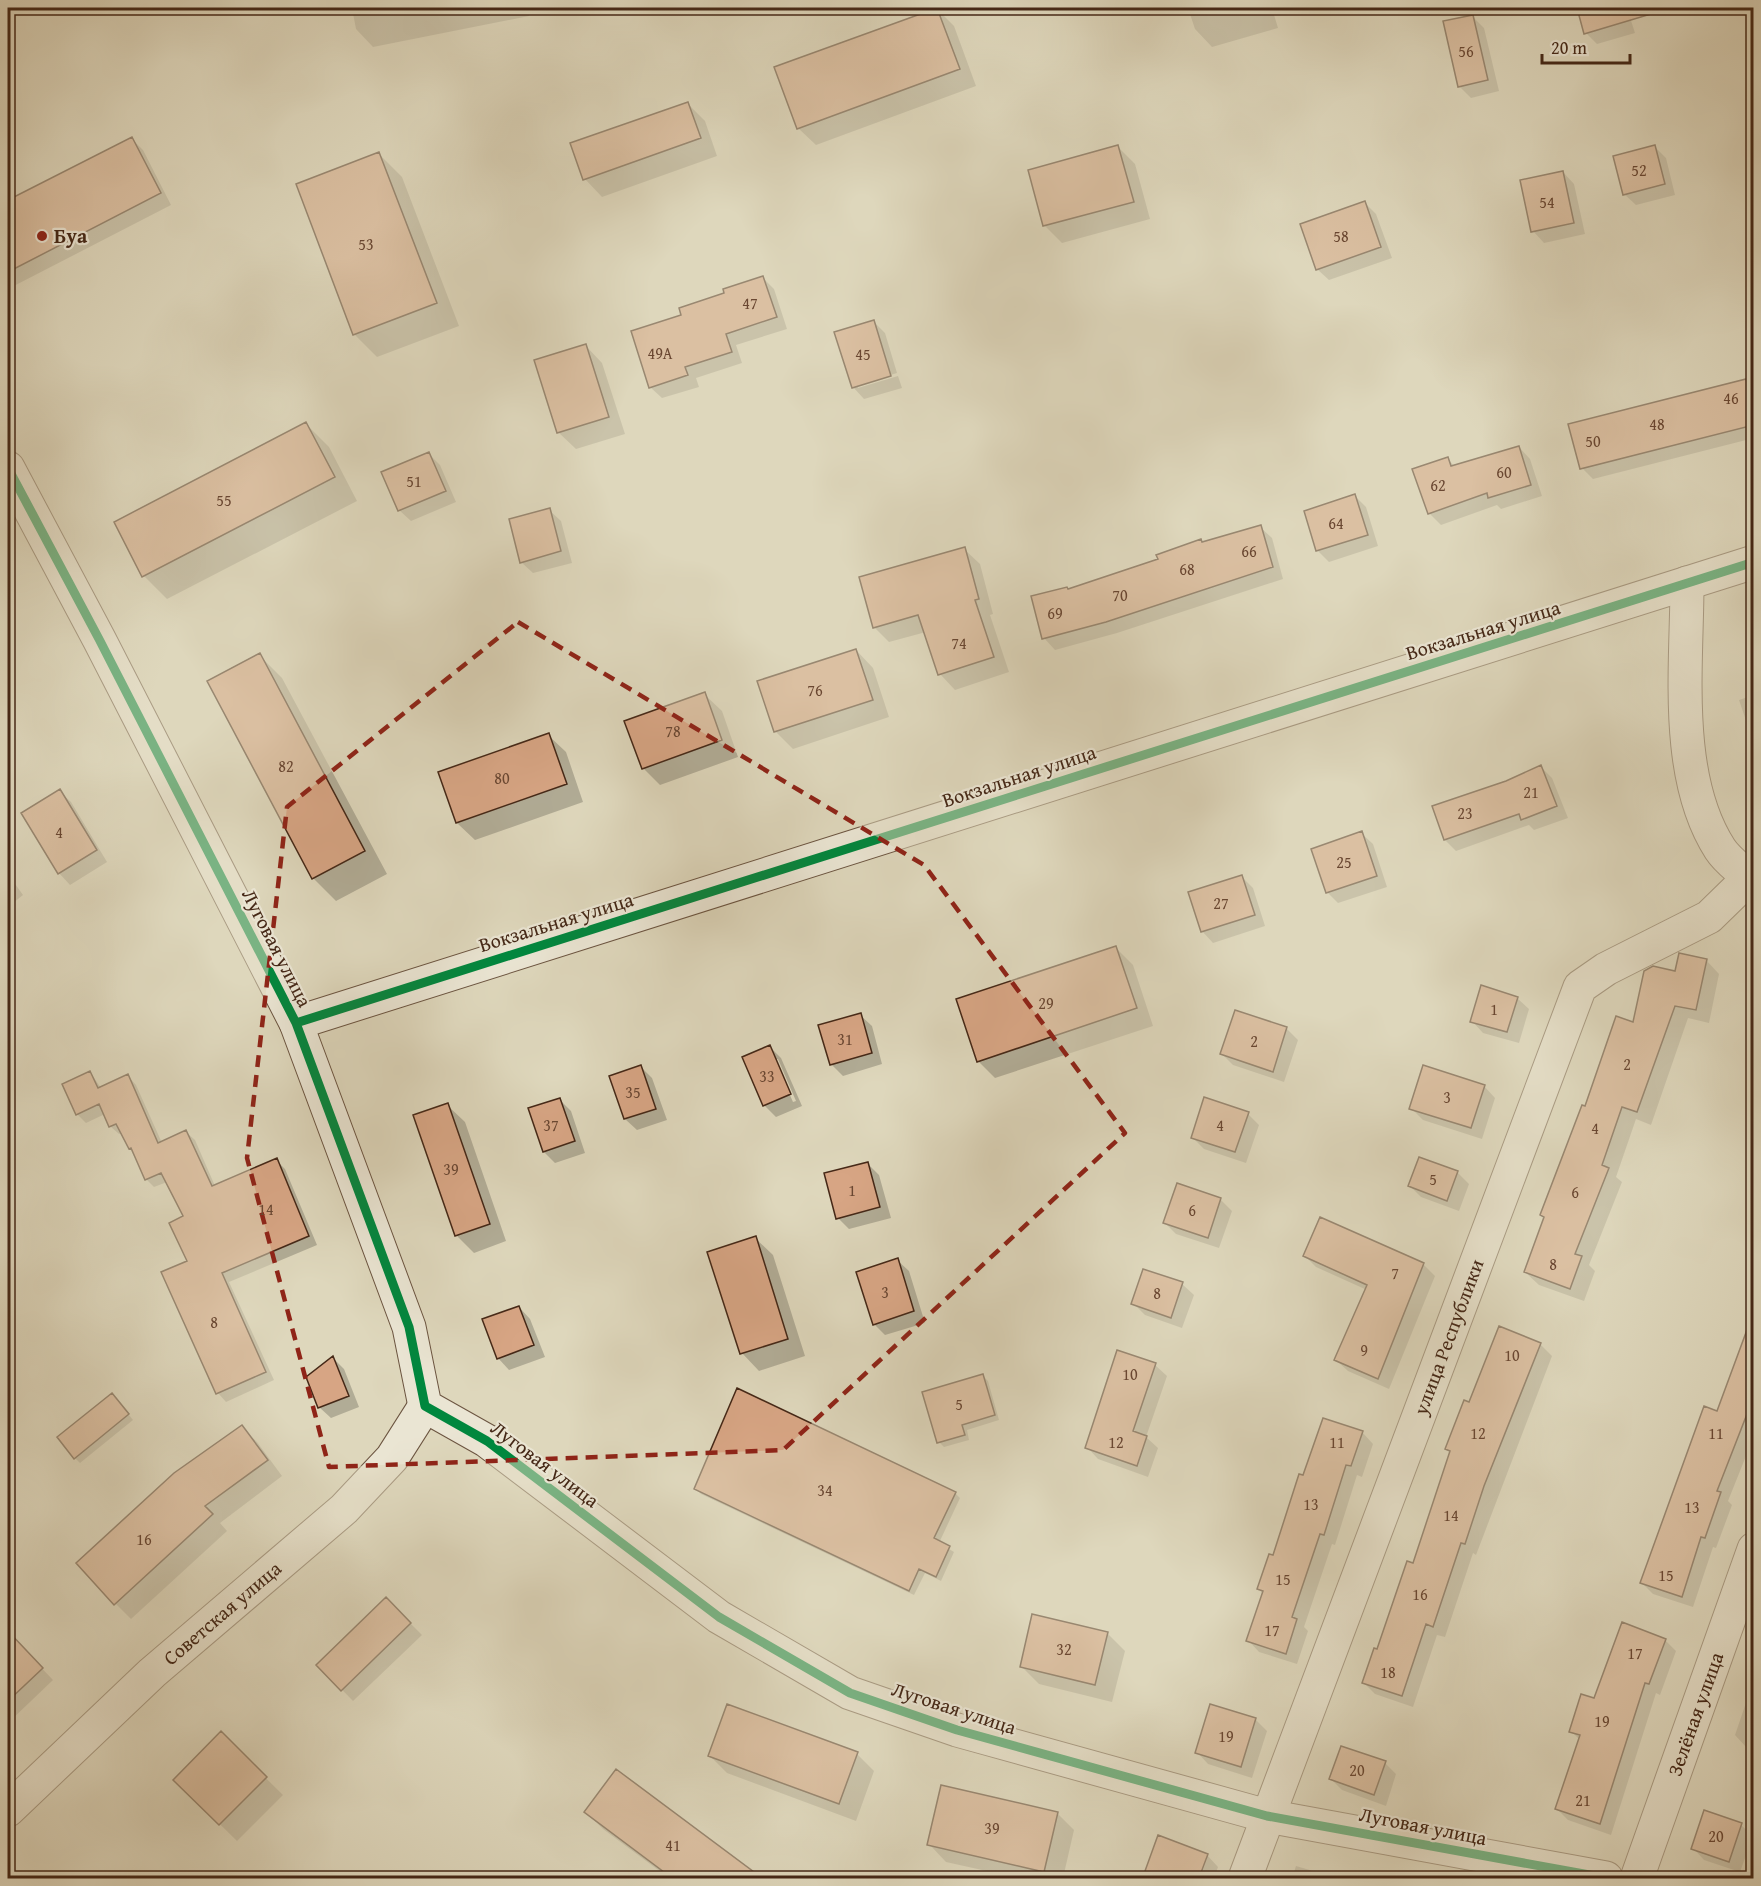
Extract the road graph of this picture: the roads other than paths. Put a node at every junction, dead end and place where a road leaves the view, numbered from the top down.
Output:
1 (8, 468) edge
2 (1754, 562) edge
3 (1687, 583) junction
4 (1751, 879) edge
5 (296, 1023) junction
6 (425, 1406) junction
7 (1754, 1549) edge
8 (8, 1810) edge
9 (1267, 1816) junction
10 (1245, 1878) edge
11 (1606, 1878) edge
12 (1637, 1878) edge

1 - 5 street, Луговая улица
2 - 3 street, Вокзальная улица
3 - 4 street
3 - 5 street, Вокзальная улица
4 - 9 street, улица Республики
5 - 6 street, Луговая улица
6 - 8 street, Советская улица
6 - 9 street, Луговая улица
7 - 12 street, Зелёная улица
9 - 10 street, улица Республики
9 - 11 street, Луговая улица

